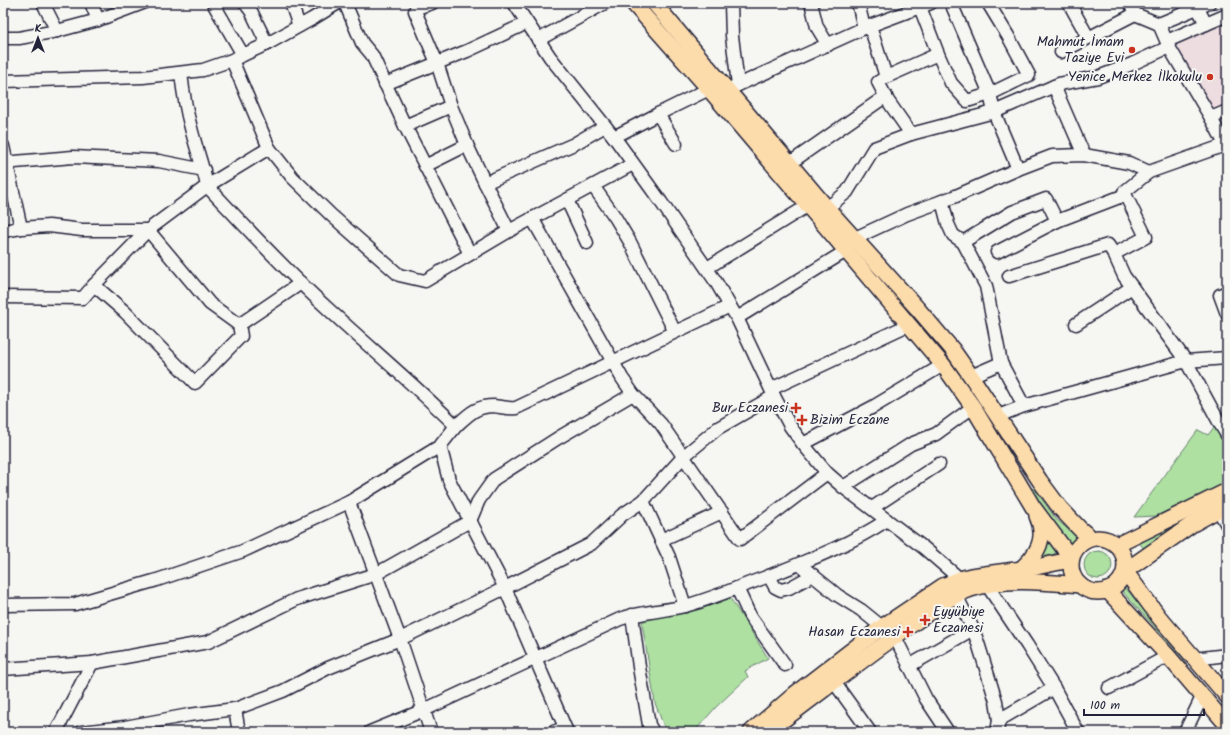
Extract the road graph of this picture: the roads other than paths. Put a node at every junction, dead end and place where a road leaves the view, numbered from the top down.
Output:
1 (43, 3) edge
2 (91, 3) edge
3 (143, 3) edge
4 (213, 3) edge
5 (245, 3) edge
6 (291, 3) edge
7 (338, 3) edge
8 (345, 3) edge
9 (432, 3) edge
10 (514, 3) edge
11 (605, 3) edge
12 (633, 3) edge
13 (654, 3) edge
14 (731, 3) edge
15 (811, 3) edge
16 (858, 3) edge
17 (952, 3) edge
18 (988, 3) edge
19 (1069, 3) edge
20 (1209, 3) edge
21 (926, 5) edge
22 (1196, 6) edge
23 (907, 7) edge
24 (1133, 8) edge
25 (1227, 15) edge
26 (98, 20) junction
27 (527, 23) junction
28 (1159, 24) junction
29 (1206, 24) junction
30 (299, 26) junction
31 (867, 27) junction
32 (57, 31) junction
33 (1088, 37) junction
34 (3, 38) edge
35 (538, 40) junction
36 (267, 44) junction
37 (1168, 44) junction
38 (828, 45) junction
39 (1061, 52) dead end
40 (938, 54) junction
41 (237, 58) junction
42 (437, 63) junction
43 (181, 72) junction
44 (886, 77) junction
45 (3, 81) edge
46 (385, 84) junction
47 (1054, 86) junction
48 (733, 88) junction
49 (709, 89) junction
50 (990, 94) junction
51 (886, 96) junction
52 (451, 106) junction
53 (1227, 111) edge
54 (994, 112) junction
55 (658, 114) junction
56 (1211, 118) junction
57 (405, 126) junction
58 (605, 126) junction
59 (911, 134) junction
60 (614, 137) junction
61 (676, 144) dead end
62 (467, 145) junction
63 (3, 146) edge
64 (1226, 147) edge
65 (269, 148) junction
66 (1084, 155) junction
67 (5, 162) edge
68 (790, 163) junction
69 (633, 164) junction
70 (425, 166) junction
71 (1018, 169) junction
72 (204, 170) junction
73 (1149, 172) junction
74 (484, 183) junction
75 (207, 186) junction
76 (593, 186) junction
77 (1125, 195) junction
78 (566, 200) junction
79 (942, 201) junction
80 (807, 206) junction
81 (827, 208) junction
82 (532, 218) junction
83 (1057, 221) junction
84 (21, 228) junction
85 (3, 230) edge
86 (148, 230) junction
87 (509, 231) junction
88 (855, 238) junction
89 (963, 242) junction
90 (587, 243) dead end
91 (846, 251) junction
92 (997, 252) dead end
93 (470, 254) junction
94 (1114, 254) junction
95 (707, 268) junction
96 (1010, 276) dead end
97 (301, 283) junction
98 (94, 285) junction
99 (1132, 287) junction
100 (1227, 292) edge
101 (3, 297) edge
102 (730, 306) junction
103 (1227, 314) edge
104 (737, 318) junction
105 (1076, 324) dead end
106 (239, 325) junction
107 (908, 325) junction
108 (675, 332) junction
109 (1227, 358) edge
110 (612, 361) junction
111 (1186, 361) junction
112 (1001, 362) junction
113 (943, 365) junction
114 (971, 376) junction
115 (772, 393) junction
116 (633, 394) junction
117 (1024, 406) junction
118 (973, 407) junction
119 (998, 416) junction
120 (1223, 419) edge
121 (456, 426) junction
122 (1227, 435) edge
123 (803, 444) junction
124 (440, 446) junction
125 (684, 456) junction
126 (939, 464) dead end
127 (827, 473) junction
128 (843, 487) junction
129 (1227, 491) edge
130 (643, 500) junction
131 (349, 502) junction
132 (1033, 507) junction
133 (1223, 507) edge
134 (872, 508) junction
135 (722, 512) junction
136 (887, 520) junction
137 (470, 521) junction
138 (1227, 525) edge
139 (1091, 538) junction
140 (661, 540) junction
141 (1117, 545) junction
142 (1071, 559) junction
143 (799, 564) junction
144 (1021, 569) junction
145 (1125, 571) junction
146 (376, 574) junction
147 (813, 575) junction
148 (769, 576) junction
149 (960, 579) junction
150 (987, 585) junction
151 (1080, 585) junction
152 (505, 588) junction
153 (737, 588) junction
154 (1107, 590) junction
155 (956, 595) junction
156 (3, 605) edge
157 (685, 606) junction
158 (632, 615) junction
159 (882, 627) junction
160 (973, 629) junction
161 (895, 637) junction
162 (400, 639) junction
163 (1227, 655) edge
164 (1168, 656) junction
165 (535, 659) junction
166 (1194, 659) junction
167 (92, 663) junction
168 (785, 664) dead end
169 (909, 666) junction
170 (3, 668) edge
171 (834, 682) junction
172 (1054, 688) junction
173 (1108, 688) dead end
174 (1227, 696) edge
175 (1202, 697) junction
176 (235, 709) junction
177 (424, 710) junction
178 (1227, 725) edge
179 (998, 726) edge
180 (566, 730) edge
181 (648, 730) edge
182 (56, 732) edge
183 (81, 732) edge
184 (239, 732) edge
185 (370, 732) edge
186 (431, 732) edge
187 (553, 732) edge
188 (751, 732) edge
189 (767, 732) edge
190 (870, 732) edge
191 (948, 732) edge
192 (1078, 732) edge
193 (1185, 732) edge

1 - 32 street
2 - 26 street
3 - 26 street
4 - 41 street
5 - 36 street
6 - 30 street
7 - 30 street
8 - 46 street
9 - 42 street
10 - 27 street
11 - 35 street
12 - 49 main road
13 - 48 main road
14 - 48 street
15 - 38 street
16 - 31 street
17 - 50 street
18 - 50 street
19 - 33 street
20 - 22 street
21 - 23 street
21 - 40 street
22 - 28 street
22 - 29 street
23 - 31 street
24 - 28 street
24 - 33 street
25 - 29 street
26 - 32 street
27 - 35 street
27 - 42 street
28 - 37 street
29 - 37 street
30 - 36 street
31 - 38 street
31 - 44 street
32 - 34 street
33 - 39 street
35 - 58 street
36 - 41 street
37 - 47 street
37 - 56 street
38 - 48 street
40 - 44 street
40 - 50 street
41 - 43 street
41 - 65 street
42 - 46 street
42 - 52 street
43 - 45 street
43 - 72 street
44 - 51 street
46 - 57 street
47 - 54 street
47 - 66 street
48 - 68 main road
49 - 55 street
49 - 80 main road
50 - 54 street
51 - 59 street
51 - 68 street
52 - 57 street
52 - 62 street
53 - 56 street
54 - 59 street
54 - 71 street
55 - 60 street
55 - 61 street
56 - 64 street
57 - 70 street
58 - 60 street
58 - 74 street
59 - 81 street
60 - 69 street
62 - 70 street
62 - 74 street
63 - 67 street
64 - 73 street
65 - 75 street
65 - 93 street
66 - 71 street
66 - 73 street
67 - 72 street
67 - 84 street
68 - 81 main road
69 - 76 street
69 - 95 street
70 - 93 street
71 - 79 street
72 - 75 street
73 - 77 street
74 - 87 street
75 - 86 street
75 - 97 street
76 - 78 street
76 - 108 street
77 - 83 street
77 - 94 street
78 - 82 street
78 - 90 street
79 - 88 street
79 - 89 street
80 - 91 main road
80 - 95 street
81 - 88 main road
82 - 87 street
82 - 110 street
83 - 89 street
83 - 92 street
84 - 85 street
84 - 86 street
86 - 98 street
86 - 106 street
87 - 93 street
88 - 114 main road
89 - 112 street
91 - 104 street
91 - 107 main road
94 - 96 street
94 - 99 street
95 - 102 street
97 - 106 street
97 - 121 street
98 - 101 street
98 - 106 street
99 - 105 street
99 - 111 street
100 - 103 street
102 - 104 street
102 - 108 street
104 - 115 street
107 - 113 main road
107 - 115 street
108 - 110 street
109 - 111 street
110 - 116 street
110 - 121 street
111 - 117 street
111 - 120 street
112 - 114 street
112 - 117 street
113 - 118 main road
113 - 123 street
114 - 119 main road
115 - 123 street
115 - 125 street
116 - 125 street
116 - 137 street
117 - 119 street
118 - 128 street
118 - 132 main road
119 - 139 main road
120 - 122 street
121 - 124 street
123 - 127 street
124 - 131 street
124 - 137 street
125 - 130 street
125 - 135 street
126 - 134 street
127 - 128 street
127 - 135 street
128 - 134 street
129 - 141 main road
130 - 140 street
130 - 152 street
131 - 146 street
131 - 156 street
132 - 142 main road
132 - 144 main road
133 - 138 street
133 - 145 main road
134 - 136 street
135 - 140 street
136 - 143 street
136 - 149 street
137 - 146 street
137 - 152 street
139 - 141 main road
139 - 142 main road
140 - 157 street
141 - 145 main road
142 - 144 main road
142 - 151 main road
143 - 147 street
143 - 148 street
144 - 149 main road
145 - 154 main road
145 - 166 main road
146 - 162 street
146 - 167 street
147 - 148 street
147 - 159 street
148 - 153 street
149 - 159 main road
150 - 151 main road
150 - 155 main road
150 - 172 street
151 - 154 main road
152 - 162 street
152 - 165 street
153 - 157 street
153 - 168 street
154 - 164 main road
155 - 160 street
155 - 161 main road
157 - 158 street
158 - 165 street
158 - 181 street
159 - 188 main road
160 - 169 street
160 - 179 street
161 - 169 street
161 - 171 main road
162 - 176 street
162 - 177 street
163 - 166 street
164 - 173 street
164 - 175 main road
165 - 177 street
165 - 180 street
166 - 174 main road
167 - 170 street
167 - 182 street
169 - 191 street
171 - 189 main road
171 - 190 street
172 - 179 street
172 - 192 street
175 - 178 main road
175 - 193 street
176 - 183 street
176 - 184 street
177 - 185 street
177 - 186 street
180 - 187 street

